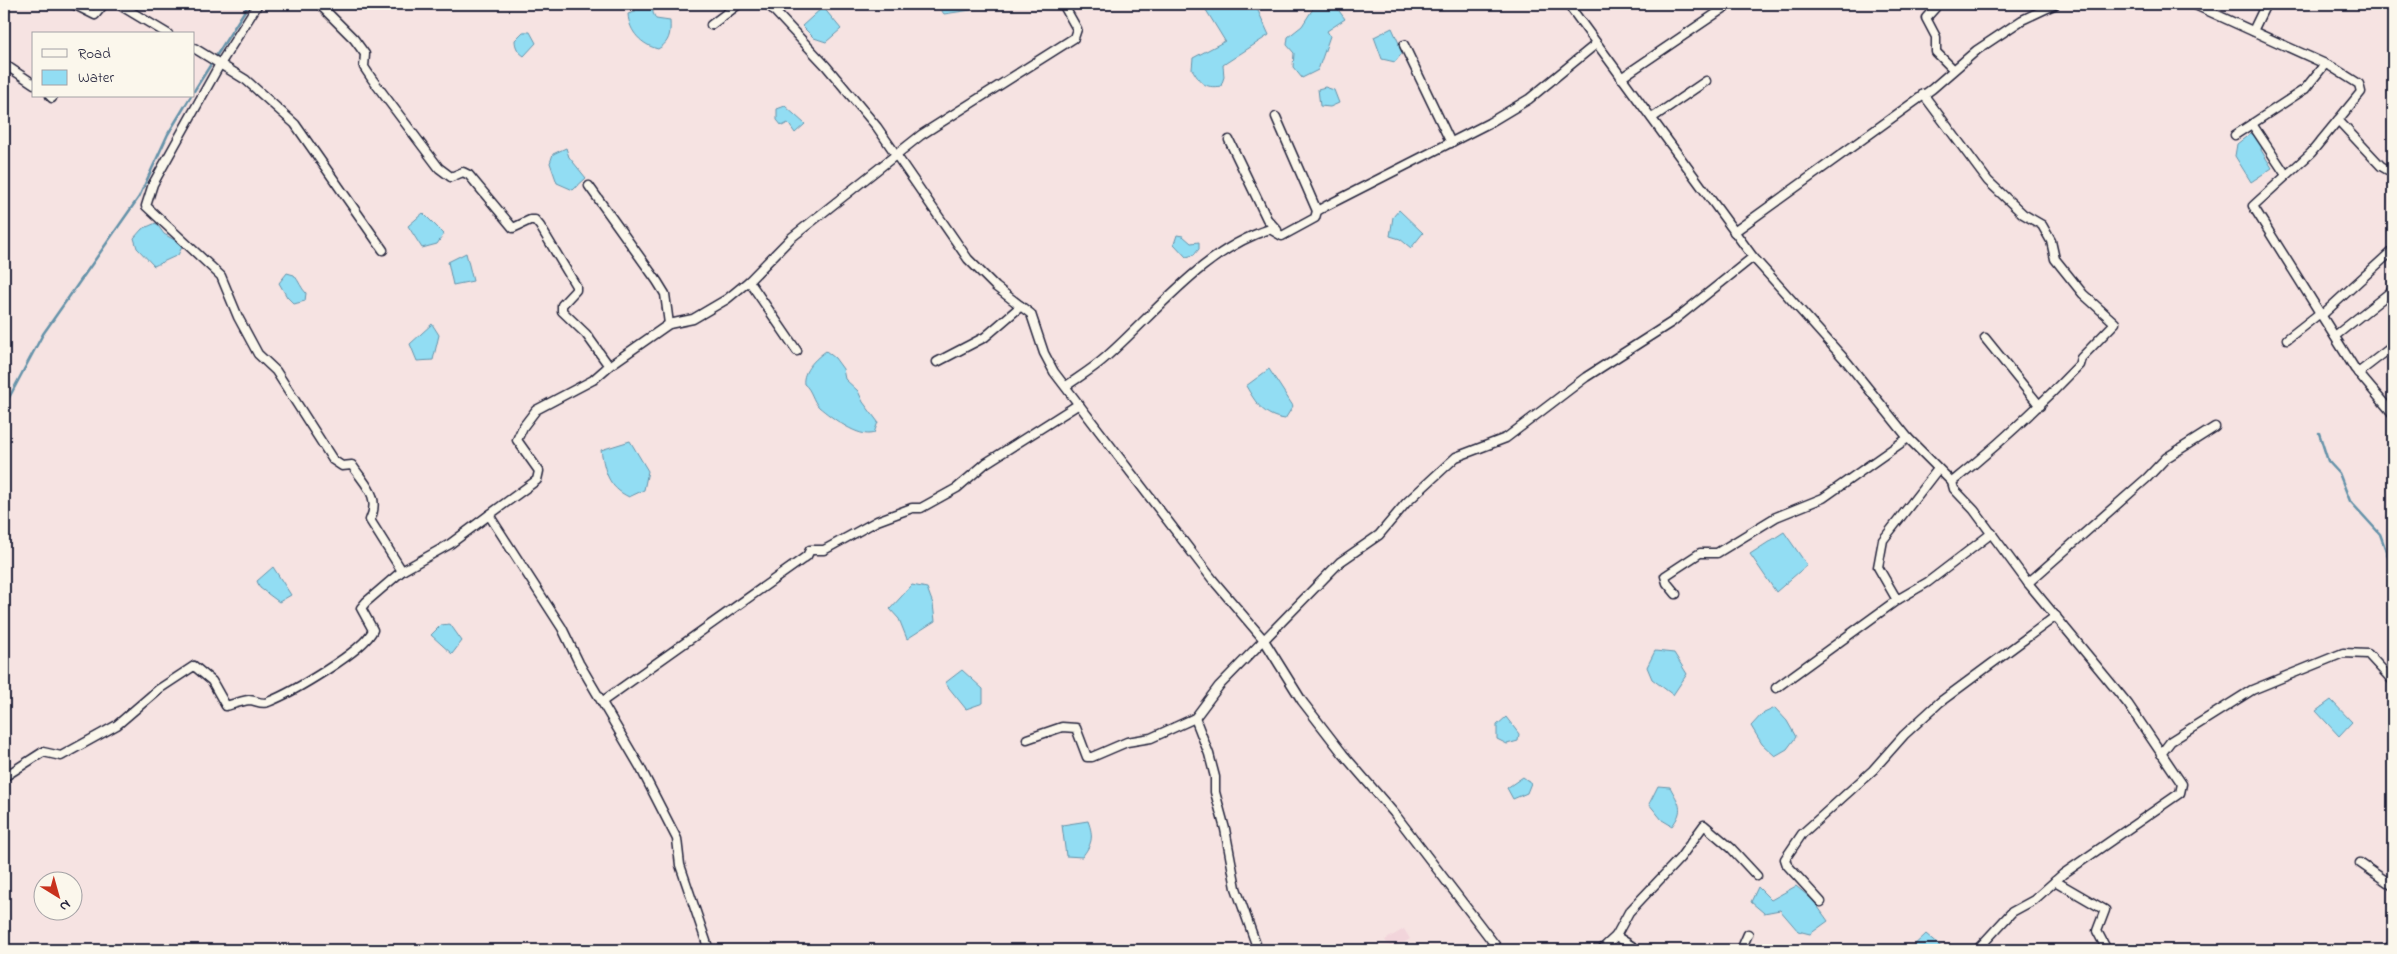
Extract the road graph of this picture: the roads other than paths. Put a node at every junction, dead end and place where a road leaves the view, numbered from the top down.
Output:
1 (73, 4) edge
2 (104, 4) edge
3 (118, 4) edge
4 (258, 4) edge
5 (319, 4) edge
6 (740, 4) edge
7 (768, 4) edge
8 (1063, 4) edge
9 (1568, 4) edge
10 (1730, 4) edge
11 (1933, 4) edge
12 (2056, 4) edge
13 (2193, 4) edge
14 (2266, 4) edge
15 (711, 24) dead end
16 (2253, 31) junction
17 (165, 32) edge
18 (1596, 44) junction
19 (1404, 45) dead end
20 (195, 49) edge
21 (216, 61) junction
22 (4, 64) edge
23 (2325, 64) junction
24 (1953, 70) junction
25 (1621, 78) junction
26 (1706, 81) dead end
27 (32, 83) edge
28 (1923, 94) junction
29 (1276, 117) dead end
30 (1652, 118) junction
31 (2338, 120) junction
32 (2252, 124) junction
33 (2236, 136) dead end
34 (1228, 140) dead end
35 (1451, 143) junction
36 (898, 155) junction
37 (2393, 173) edge
38 (2286, 175) junction
39 (588, 186) dead end
40 (1317, 212) junction
41 (1734, 232) junction
42 (1282, 236) junction
43 (383, 250) dead end
44 (2393, 250) edge
45 (1753, 257) junction
46 (749, 281) junction
47 (2393, 290) edge
48 (1021, 306) junction
49 (2321, 314) junction
50 (669, 324) junction
51 (2335, 336) junction
52 (1985, 338) dead end
53 (2287, 339) dead end
54 (2393, 346) edge
55 (797, 351) dead end
56 (937, 362) dead end
57 (609, 366) junction
58 (2358, 373) junction
59 (1066, 386) junction
60 (1080, 404) junction
61 (2040, 406) junction
62 (2393, 414) edge
63 (2215, 427) dead end
64 (1908, 438) junction
65 (1938, 468) junction
66 (1952, 482) junction
67 (489, 515) junction
68 (1992, 533) junction
69 (402, 571) junction
70 (2028, 583) junction
71 (1676, 594) dead end
72 (1897, 600) junction
73 (2056, 616) junction
74 (1264, 640) junction
75 (2393, 681) edge
76 (1776, 688) dead end
77 (603, 701) junction
78 (1195, 718) junction
79 (1027, 739) dead end
80 (2161, 754) junction
81 (4, 777) edge
82 (2360, 863) dead end
83 (1757, 876) dead end
84 (2055, 881) junction
85 (2393, 886) edge
86 (1821, 902) dead end
87 (1748, 934) dead end
88 (1616, 936) junction
89 (2393, 947) edge
90 (709, 950) edge
91 (1258, 950) edge
92 (1499, 950) edge
93 (1601, 950) edge
94 (1638, 950) edge
95 (1741, 950) edge
96 (1977, 950) edge
97 (2107, 950) edge
98 (2389, 950) edge

1 - 2 street
3 - 17 street
4 - 21 street
5 - 57 street
6 - 15 street
7 - 36 street
8 - 36 street
9 - 18 street
10 - 25 street
11 - 24 street
12 - 24 street
13 - 16 street
14 - 16 street
16 - 23 street
18 - 25 street
18 - 35 street
19 - 35 street
20 - 21 street
21 - 43 street
21 - 69 street
22 - 27 street
23 - 31 street
23 - 32 street
24 - 28 street
25 - 30 street
26 - 30 street
28 - 41 street
28 - 61 street
29 - 40 street
30 - 41 street
31 - 37 street
31 - 38 street
32 - 33 street
32 - 38 street
34 - 42 street
35 - 40 street
36 - 46 street
36 - 48 street
38 - 49 street
39 - 50 street
40 - 42 street
41 - 45 street
42 - 59 street
44 - 49 street
45 - 64 street
45 - 74 street
46 - 50 street
46 - 55 street
47 - 51 street
48 - 56 street
48 - 59 street
49 - 51 street
49 - 53 street
50 - 57 street
51 - 58 street
52 - 61 street
54 - 58 street
57 - 67 street
58 - 62 street
59 - 60 street
60 - 74 street
60 - 77 street
61 - 66 street
63 - 70 street
64 - 65 street
64 - 71 street
65 - 66 street
65 - 72 street
66 - 68 street
67 - 69 street
67 - 77 street
68 - 70 street
68 - 72 street
69 - 81 street
70 - 73 street
72 - 76 street
73 - 80 street
73 - 86 street
74 - 78 street
74 - 92 street
75 - 80 street
77 - 90 street
78 - 79 street
78 - 91 street
80 - 84 street
82 - 85 street
83 - 88 street
84 - 96 street
84 - 97 street
87 - 95 street
88 - 93 street
88 - 94 street
89 - 98 main road

